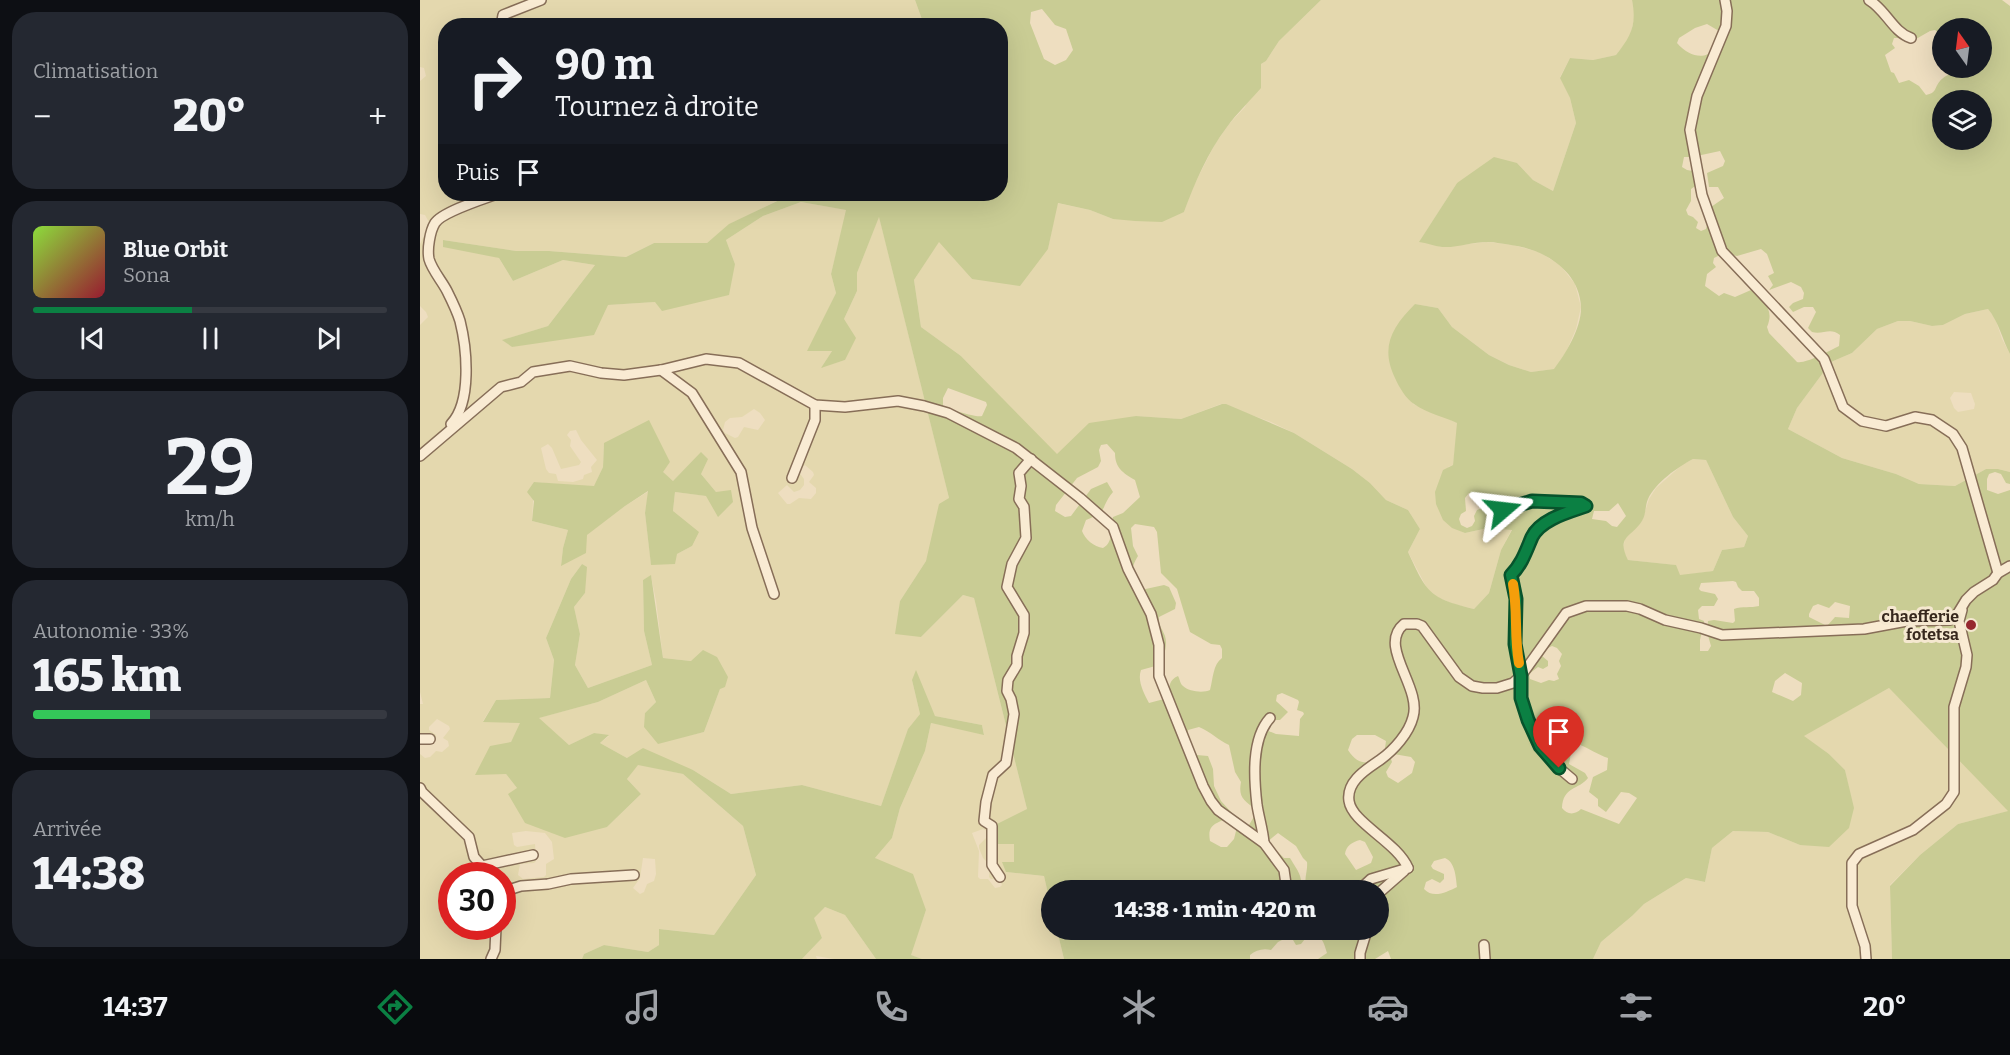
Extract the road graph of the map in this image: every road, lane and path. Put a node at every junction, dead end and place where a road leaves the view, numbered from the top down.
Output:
1 (541, 0) edge
2 (1725, 0) edge
3 (1869, 0) edge
4 (502, 18) edge
5 (1911, 38) dead end
6 (480, 201) edge
7 (661, 370) junction
8 (815, 405) junction
9 (423, 453) edge
10 (1031, 459) junction
11 (792, 478) dead end
12 (1491, 508) dead end
13 (2010, 566) edge
14 (1998, 573) junction
15 (774, 594) dead end
16 (1966, 600) junction
17 (1521, 676) junction
18 (1270, 718) dead end
19 (1572, 779) dead end
20 (420, 788) edge
21 (1264, 843) junction
22 (532, 855) dead end
23 (477, 862) edge
24 (511, 862) edge
25 (1408, 868) junction
26 (634, 874) dead end
27 (1000, 877) dead end
28 (1285, 880) edge
29 (1370, 880) edge
30 (1389, 884) edge
31 (516, 888) edge
32 (496, 940) edge
33 (1364, 940) edge
34 (1484, 945) dead end
35 (496, 956) edge
36 (1360, 959) edge
37 (1485, 959) edge
38 (1866, 959) edge

1 - 4 street
2 - 14 street
3 - 5 street
6 - 9 street
7 - 8 street
7 - 9 street
7 - 15 street
8 - 10 street
8 - 11 street
10 - 21 street
10 - 27 street
12 - 17 street
13 - 14 street
14 - 16 street
16 - 17 street
16 - 38 street
17 - 19 street
17 - 25 street
18 - 21 street
20 - 23 street
21 - 28 street
22 - 24 street
25 - 29 street
25 - 30 street
26 - 31 street
32 - 35 street
33 - 36 street
34 - 37 street

